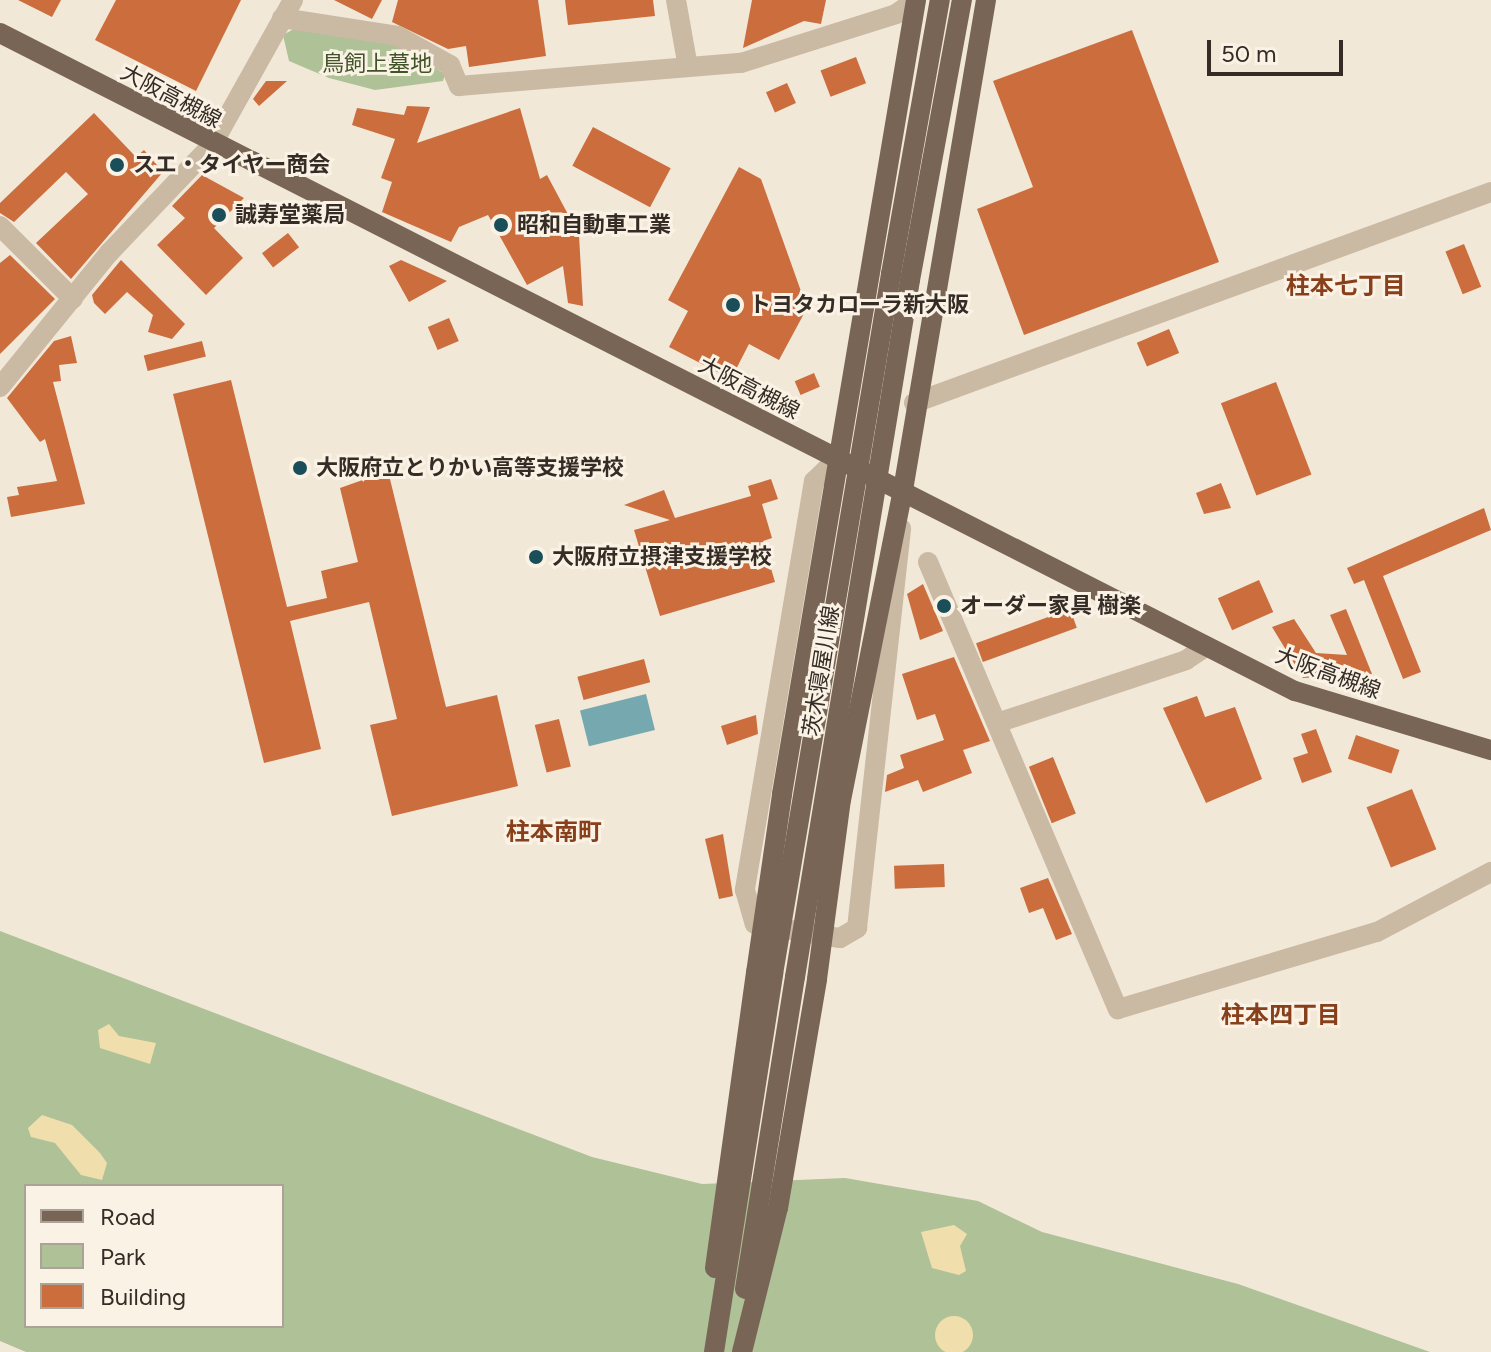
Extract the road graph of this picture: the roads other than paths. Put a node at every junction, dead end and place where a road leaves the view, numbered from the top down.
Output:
1 (676, 0) edge
2 (916, 0) edge
3 (940, 0) edge
4 (962, 0) edge
5 (986, 0) edge
6 (288, 9) edge
7 (6, 42) edge
8 (687, 62) junction
9 (212, 145) junction
10 (1491, 192) edge
11 (0, 226) edge
12 (900, 277) junction
13 (73, 299) junction
14 (0, 387) edge
15 (914, 403) junction
16 (837, 459) junction
17 (902, 496) junction
18 (928, 562) dead end
19 (1205, 647) junction
20 (997, 723) junction
21 (1491, 750) edge
22 (1491, 872) edge
23 (764, 974) junction
24 (712, 1352) edge
25 (736, 1352) edge
26 (742, 1352) edge

1 - 8 street
2 - 8 street
2 - 16 main road
3 - 12 main road, 茨木寝屋川線
4 - 12 main road, 茨木寝屋川線
5 - 15 main road
6 - 8 street
6 - 9 street
7 - 9 main road, 大阪高槻線
9 - 13 street
9 - 16 main road, 大阪高槻線
10 - 15 street
11 - 13 street
12 - 23 main road, 茨木寝屋川線, bridge
12 - 25 main road, 茨木寝屋川線, bridge
13 - 14 street
15 - 17 main road
16 - 17 main road, 大阪高槻線
16 - 17 street
16 - 23 main road, bridge
17 - 19 main road, 大阪高槻線
17 - 26 main road, bridge
18 - 20 street
19 - 20 street
19 - 21 main road, 大阪高槻線
20 - 22 street
23 - 24 main road

